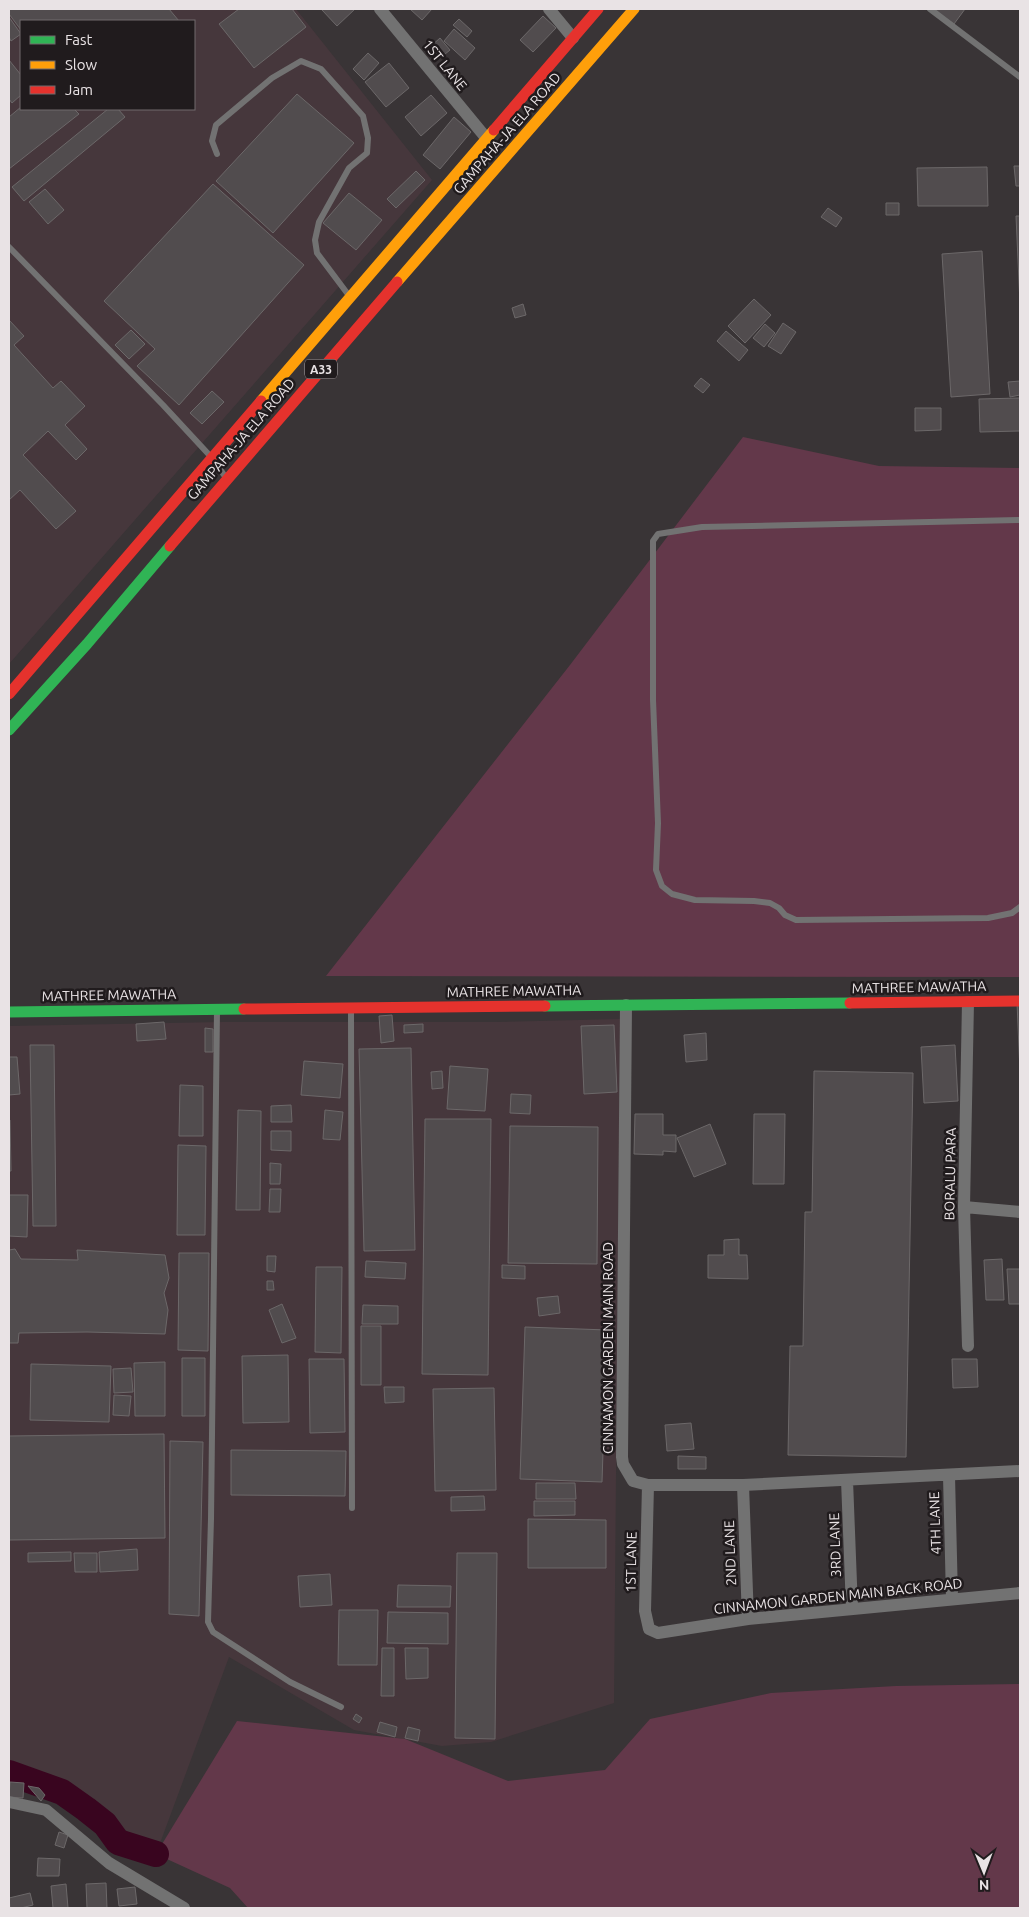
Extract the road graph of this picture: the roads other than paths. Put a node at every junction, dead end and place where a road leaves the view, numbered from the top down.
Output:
1 (380, 9) edge
2 (549, 9) edge
3 (598, 9) edge
4 (634, 9) edge
5 (930, 9) edge
6 (573, 38) junction
7 (1020, 77) edge
8 (487, 140) junction
9 (217, 154) dead end
10 (9, 247) edge
11 (351, 298) junction
12 (213, 459) junction
13 (227, 478) junction
14 (1020, 520) edge
15 (10, 691) edge
16 (9, 730) edge
17 (1020, 907) edge
18 (1020, 1001) edge
19 (968, 1002) junction
20 (626, 1005) junction
21 (352, 1008) junction
22 (217, 1009) junction
23 (9, 1012) edge
24 (964, 1207) junction
25 (1020, 1212) edge
26 (968, 1346) dead end
27 (1020, 1471) edge
28 (949, 1476) junction
29 (848, 1480) junction
30 (648, 1485) junction
31 (743, 1485) junction
32 (352, 1508) dead end
33 (1020, 1593) edge
34 (952, 1598) junction
35 (852, 1608) junction
36 (748, 1619) junction
37 (658, 1633) joint
38 (341, 1706) dead end
39 (9, 1802) edge
40 (184, 1908) edge

1 - 8 street, 1ST LANE
2 - 6 street
3 - 6 main road, GAMPAHA-JA ELA ROAD / A33
4 - 13 main road, GAMPAHA-JA ELA ROAD / A33
5 - 7 lane
6 - 8 main road, GAMPAHA-JA ELA ROAD / A33
8 - 11 main road, GAMPAHA-JA ELA ROAD / A33
9 - 11 lane
10 - 12 lane
11 - 12 main road, GAMPAHA-JA ELA ROAD / A33
12 - 13 lane
12 - 15 main road, GAMPAHA-JA ELA ROAD / A33
13 - 16 main road, GAMPAHA-JA ELA ROAD / A33
14 - 17 lane
18 - 19 main road, MATHREE MAWATHA
19 - 20 main road, MATHREE MAWATHA
19 - 24 street, BORALU PARA
20 - 21 main road, MATHREE MAWATHA
20 - 30 street, CINNAMON GARDEN MAIN ROAD
21 - 22 main road, MATHREE MAWATHA
21 - 32 lane
22 - 23 main road, MATHREE MAWATHA
22 - 38 lane
24 - 25 street
24 - 26 street, BORALU PARA
27 - 28 street
28 - 29 street
28 - 34 street, 4TH LANE
29 - 31 street
29 - 35 street, 3RD LANE
30 - 31 street
30 - 37 street, 1ST LANE
31 - 36 street, 2ND LANE
33 - 34 street, CINNAMON GARDEN MAIN BACK ROAD
34 - 35 street, CINNAMON GARDEN MAIN BACK ROAD
35 - 36 street, CINNAMON GARDEN MAIN BACK ROAD
36 - 37 street, CINNAMON GARDEN MAIN BACK ROAD
39 - 40 street

